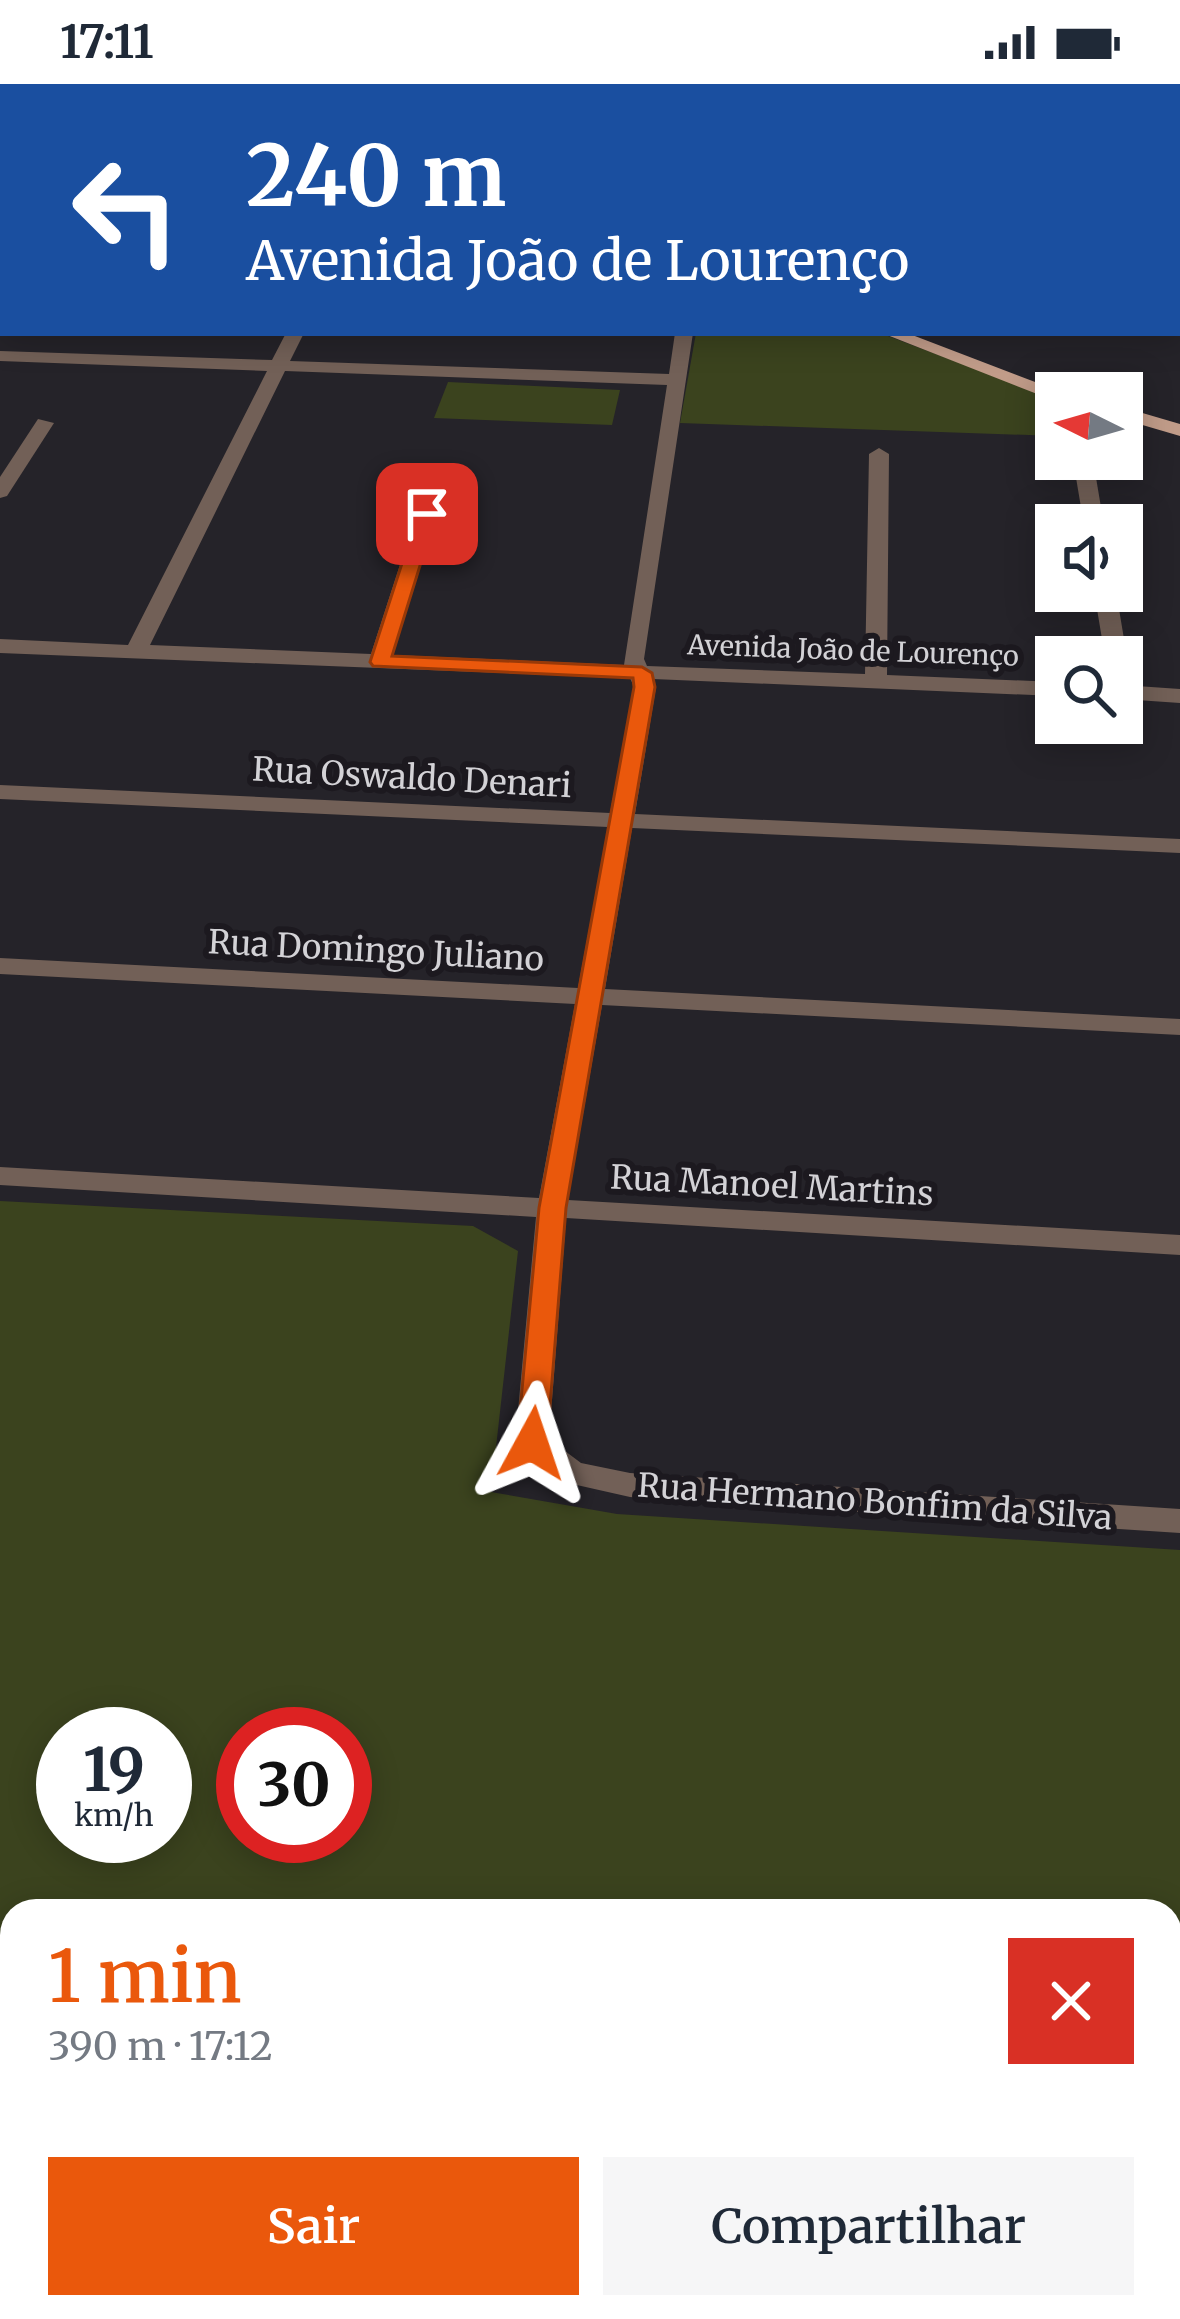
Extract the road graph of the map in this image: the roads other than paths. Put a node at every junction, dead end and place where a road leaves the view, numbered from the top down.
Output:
1 (294, 336) edge
2 (683, 336) edge
3 (899, 336) edge
4 (0, 356) edge
5 (280, 366) junction
6 (676, 380) junction
7 (1035, 386) edge
8 (1143, 419) edge
9 (45, 423) dead end
10 (1180, 430) edge
11 (879, 454) dead end
12 (441, 469) dead end
13 (0, 492) edge
14 (0, 646) edge
15 (136, 651) junction
16 (380, 662) junction
17 (642, 673) junction
18 (876, 681) junction
19 (1035, 688) edge
20 (1143, 693) edge
21 (1180, 696) edge
22 (0, 792) edge
23 (622, 819) junction
24 (1180, 845) edge
25 (0, 966) edge
26 (592, 997) junction
27 (1180, 1027) edge
28 (0, 1176) edge
29 (552, 1208) junction
30 (1180, 1245) edge
31 (1180, 1521) edge

1 - 5 street
2 - 6 street
3 - 7 main road
4 - 5 street
5 - 6 street
5 - 15 street
6 - 17 street
8 - 10 main road
9 - 13 street
11 - 18 street
12 - 16 street
14 - 15 street, Avenida João de Lourenço
15 - 16 street, Avenida João de Lourenço
16 - 17 street, Avenida João de Lourenço
17 - 18 street, Avenida João de Lourenço
17 - 23 street
18 - 19 street, Avenida João de Lourenço
20 - 21 street
22 - 23 street, Rua Oswaldo Denari
23 - 24 street, Rua Oswaldo Denari
23 - 26 street
25 - 26 street, Rua Domingo Juliano
26 - 27 street, Rua Domingo Juliano
26 - 29 street
28 - 29 street, Rua Manoel Martins
29 - 30 street, Rua Manoel Martins
29 - 31 street, Rua Hermano Bonfim da Silva

